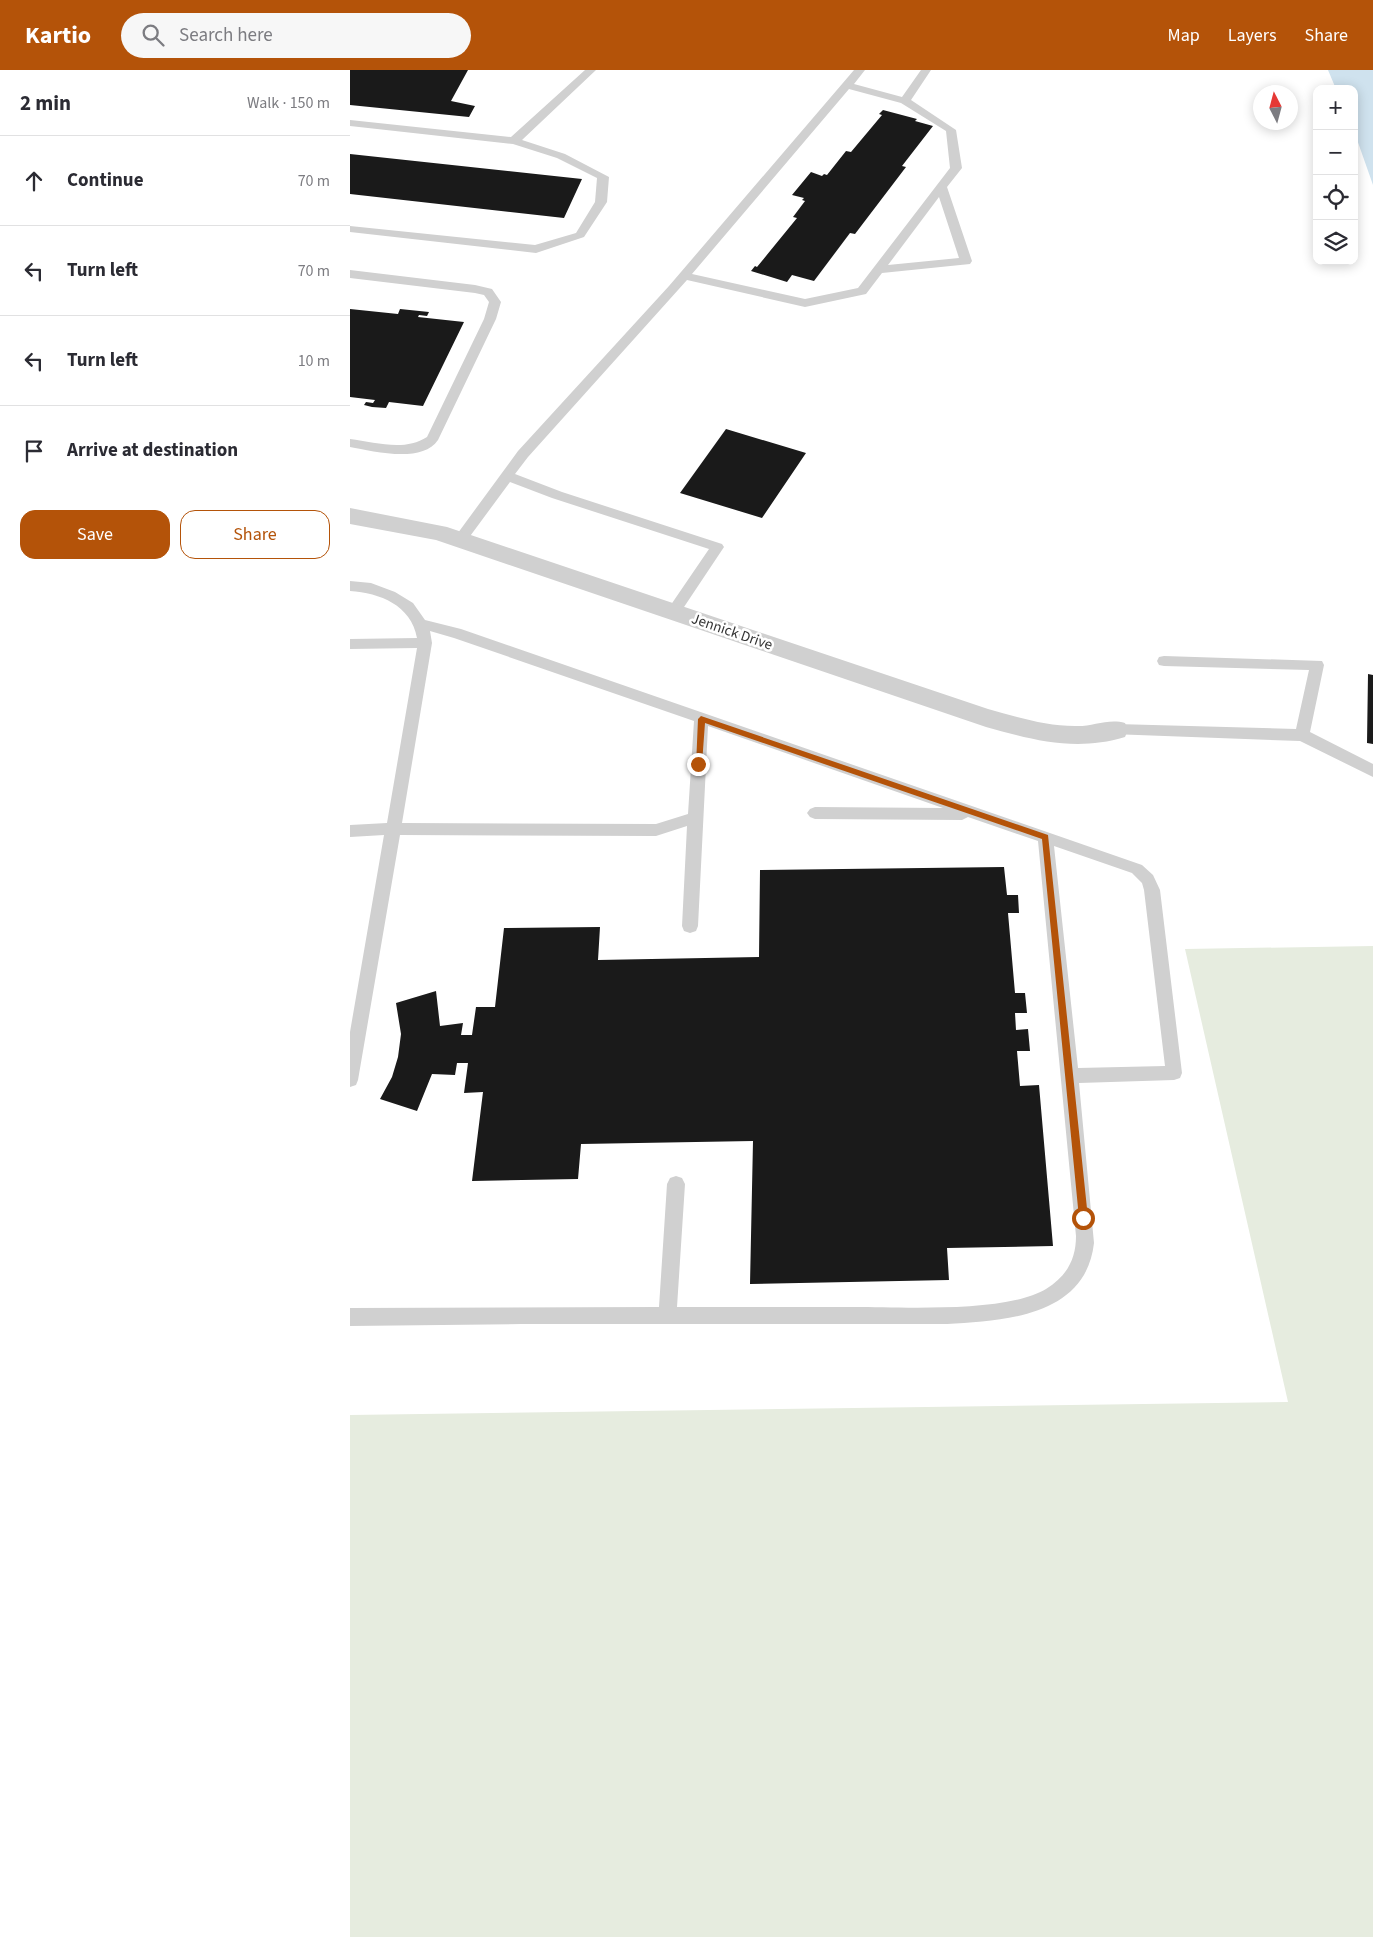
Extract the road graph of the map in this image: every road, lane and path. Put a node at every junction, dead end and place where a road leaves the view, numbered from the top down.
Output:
1 (591, 70) edge
2 (860, 70) edge
3 (926, 70) edge
4 (847, 85) junction
5 (905, 101) junction
6 (350, 123) edge
7 (514, 141) junction
8 (942, 188) junction
9 (350, 229) edge
10 (878, 270) junction
11 (350, 274) edge
12 (684, 276) junction
13 (350, 443) edge
14 (507, 476) junction
15 (350, 516) edge
16 (460, 540) junction
17 (350, 586) edge
18 (673, 612) junction
19 (421, 624) junction
20 (424, 643) junction
21 (350, 644) edge
22 (1164, 661) dead end
23 (701, 719) junction
24 (1116, 730) joint
25 (1302, 735) junction
26 (1373, 771) edge
27 (815, 813) dead end
28 (977, 814) junction
29 (695, 818) junction
30 (393, 830) junction
31 (350, 832) edge
32 (1046, 838) junction
33 (690, 926) dead end
34 (1070, 1076) junction
35 (350, 1080) edge
36 (676, 1184) dead end
37 (667, 1315) junction
38 (350, 1317) edge

1 - 7 lane
2 - 4 lane
3 - 5 lane
4 - 5 lane
4 - 12 lane
5 - 8 lane
6 - 7 lane
7 - 9 lane
8 - 10 lane
8 - 10 lane
10 - 12 lane
11 - 13 lane
12 - 14 lane
14 - 16 lane
14 - 18 lane
15 - 16 street, Jennick Drive
16 - 18 street, Jennick Drive
17 - 19 lane
18 - 24 street, Jennick Drive
19 - 20 lane
19 - 23 lane
20 - 21 lane
20 - 30 lane
22 - 25 lane
23 - 28 lane
23 - 29 lane
24 - 25 lane
25 - 26 lane
27 - 28 lane
28 - 32 lane
29 - 30 lane
29 - 33 lane
30 - 31 lane
30 - 35 lane
32 - 34 lane
32 - 34 lane
34 - 37 lane
36 - 37 lane
37 - 38 lane

